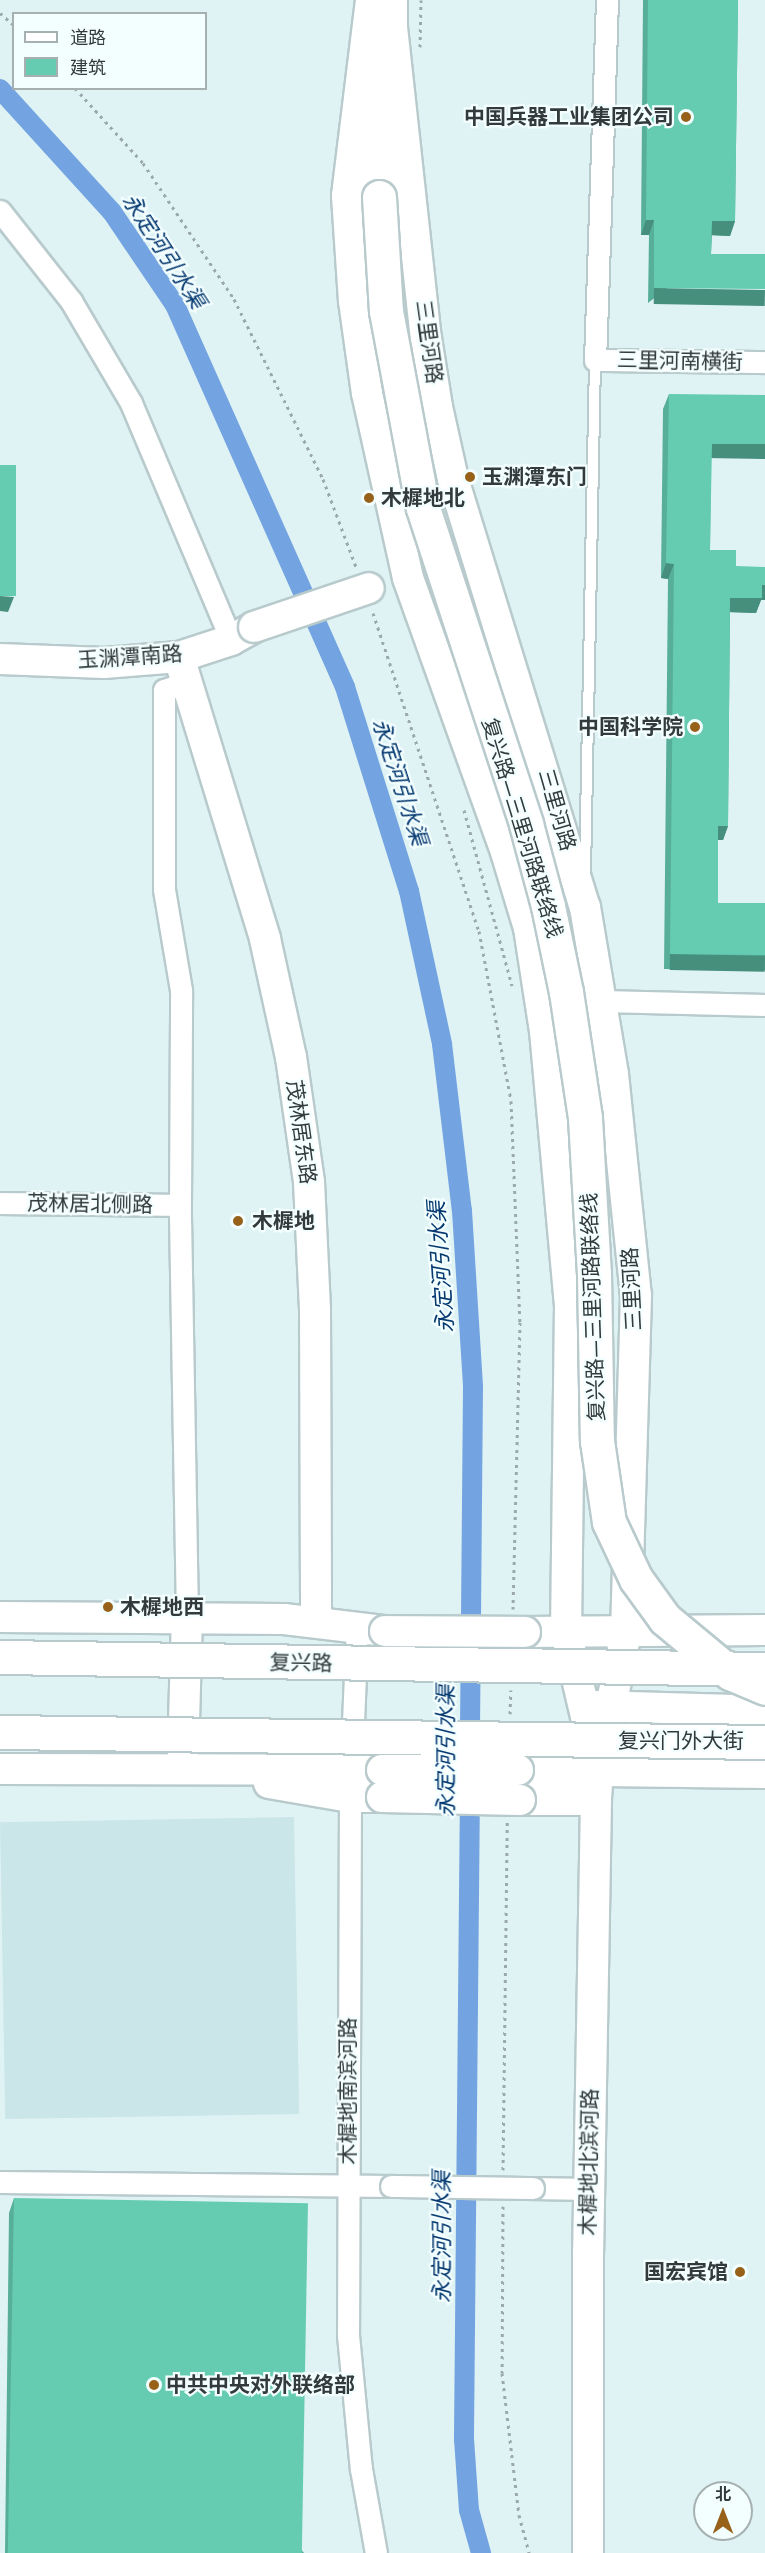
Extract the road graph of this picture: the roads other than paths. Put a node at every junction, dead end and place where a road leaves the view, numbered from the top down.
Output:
1 (607, 0) edge
2 (381, 12) edge
3 (0, 211) edge
4 (595, 360) junction
5 (765, 362) edge
6 (408, 578) junction
7 (242, 634) junction
8 (0, 659) edge
9 (184, 669) junction
10 (585, 907) junction
11 (529, 928) junction
12 (603, 1001) junction
13 (765, 1005) edge
14 (0, 1203) edge
15 (180, 1205) junction
16 (636, 1296) junction
17 (570, 1305) junction
18 (0, 1617) edge
19 (187, 1617) junction
20 (316, 1622) junction
21 (371, 1629) junction
22 (765, 1630) edge
23 (566, 1632) junction
24 (626, 1633) junction
25 (0, 1657) edge
26 (765, 1669) edge
27 (765, 1688) edge
28 (598, 1706) junction
29 (765, 1711) edge
30 (0, 1732) edge
31 (765, 1742) edge
32 (597, 1755) junction
33 (0, 1769) edge
34 (183, 1770) junction
35 (765, 1773) edge
36 (367, 1783) junction
37 (555, 1800) junction
38 (596, 1800) junction
39 (0, 2182) edge
40 (347, 2186) junction
41 (589, 2189) junction
42 (376, 2553) edge
43 (588, 2553) edge

1 - 4 street
2 - 6 street
2 - 10 street, 三里河路
2 - 27 main road, 复兴路—三里河路联络线, bridge
3 - 7 street
4 - 5 street, 三里河南横街
4 - 10 lane
6 - 7 street, 玉渊潭南路, bridge
6 - 11 street
7 - 9 street, 玉渊潭南路
8 - 9 street, 玉渊潭南路
9 - 15 street
9 - 20 street, 茂林居东路
10 - 11 street
10 - 12 street, 三里河路
11 - 17 street
12 - 13 street
12 - 16 street, 三里河路
14 - 15 street, 茂林居北侧路
15 - 19 street
16 - 17 street
16 - 24 street, 三里河路
17 - 23 street
18 - 19 street, 复兴路
19 - 20 street, 复兴路
19 - 34 street
20 - 21 street, 复兴路
21 - 23 street, 复兴路, bridge
21 - 36 street, 木樨地南滨河路
22 - 24 street
23 - 24 street
23 - 28 street
24 - 28 street, 三里河路
25 - 26 main road, 复兴路, bridge
28 - 29 street
28 - 32 street, 木樨地北滨河路
30 - 32 main road, bridge
31 - 32 main road, 复兴门外大街, bridge
32 - 35 street
32 - 36 street, bridge
32 - 37 street
32 - 38 street, 木樨地北滨河路
33 - 34 street
34 - 36 street
36 - 37 street, bridge
36 - 40 street, 木樨地南滨河路
37 - 38 street
38 - 41 street, 木樨地北滨河路
39 - 40 street
40 - 41 street, bridge
40 - 42 street, 木樨地南滨河路
41 - 43 street, 木樨地北滨河路

